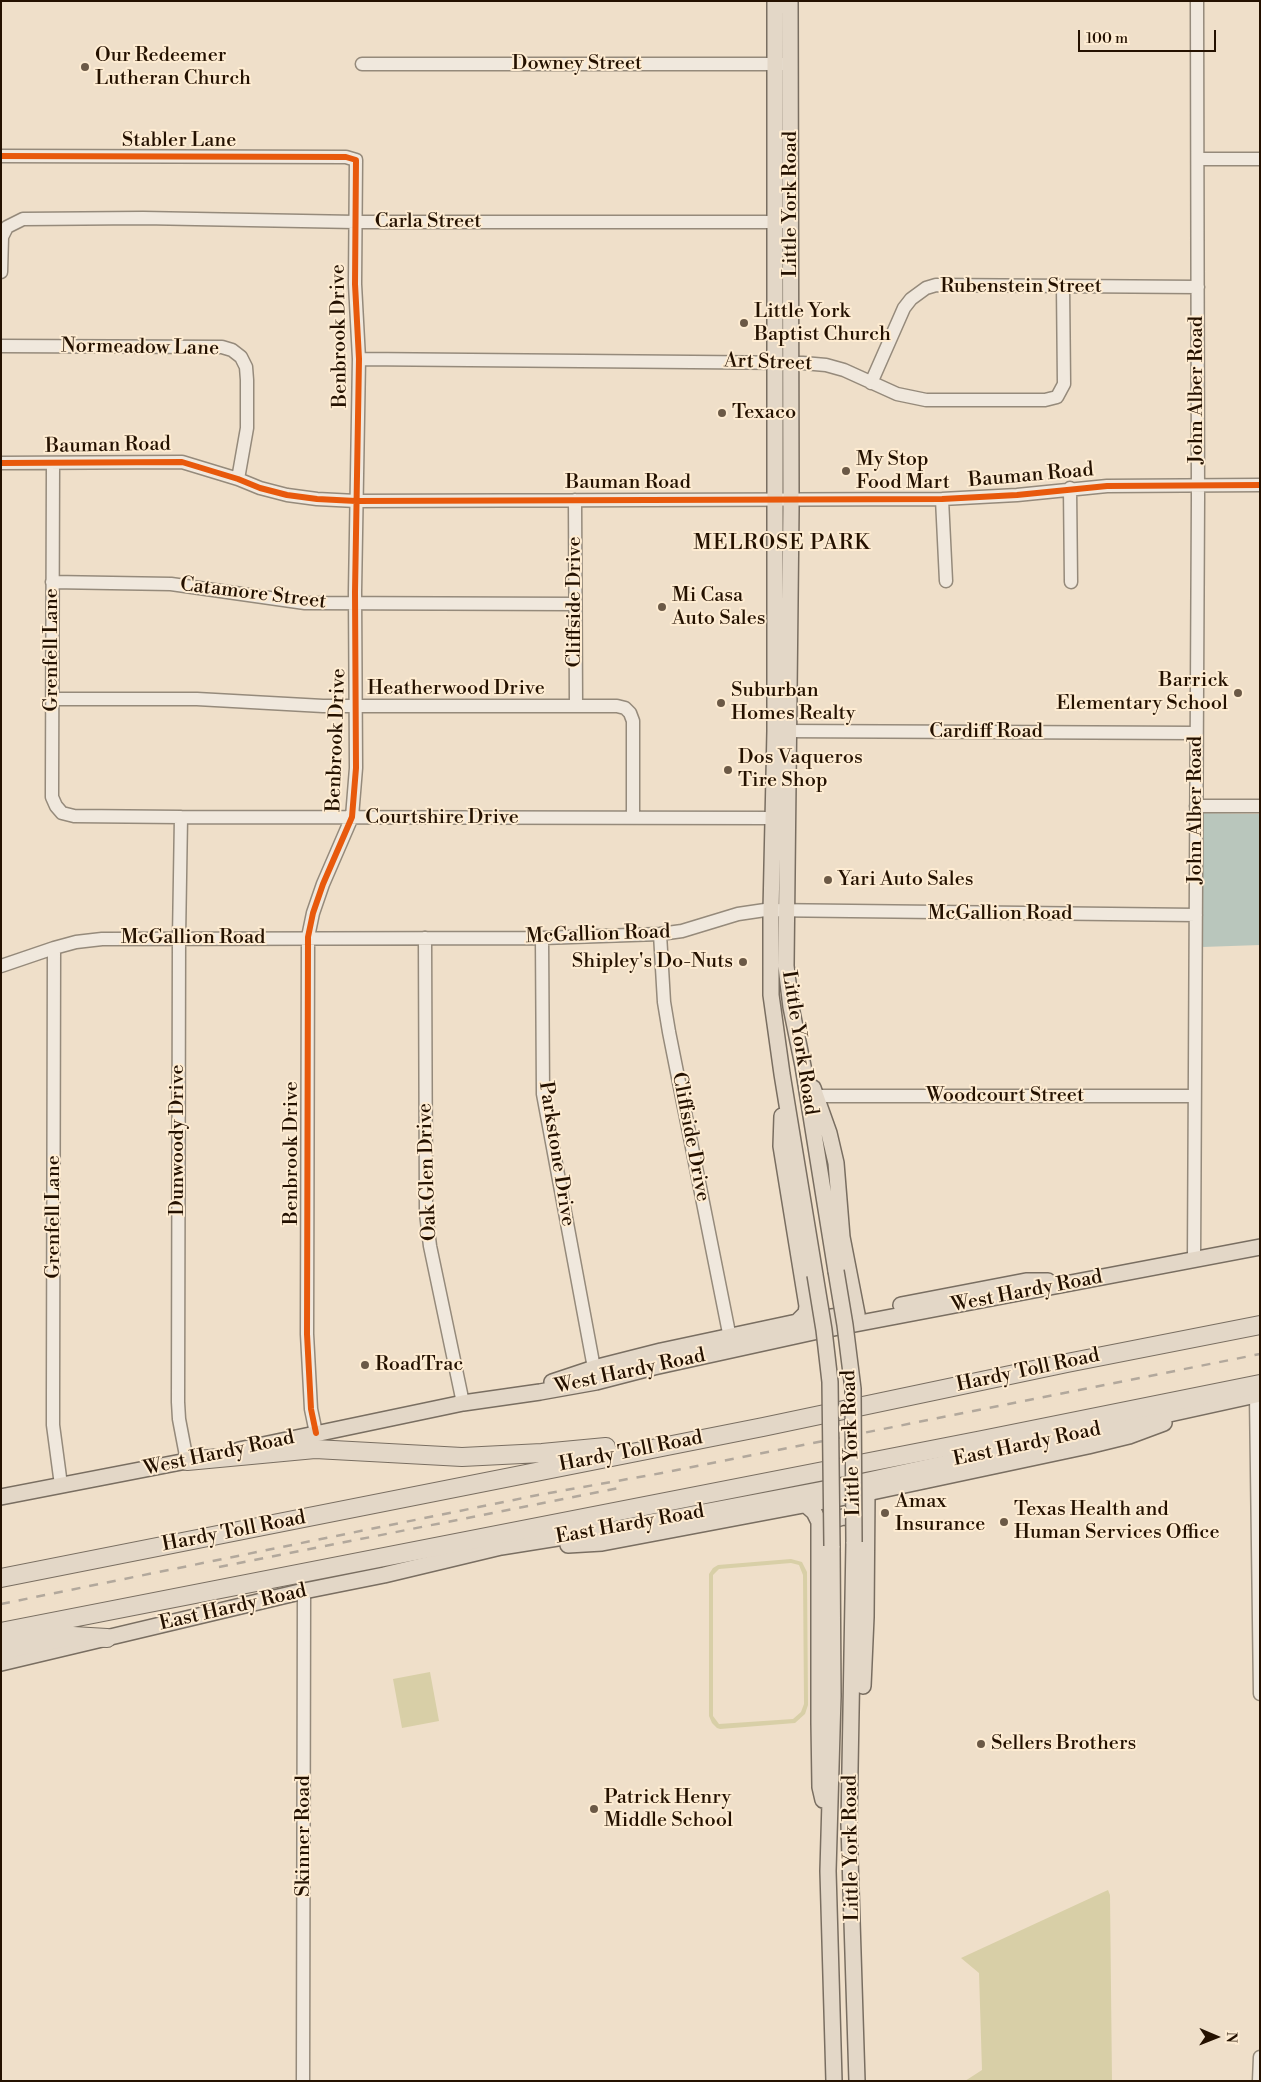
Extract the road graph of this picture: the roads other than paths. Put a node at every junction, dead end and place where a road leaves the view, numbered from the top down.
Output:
1 (775, 1) edge
2 (790, 1) edge
3 (1197, 1) edge
4 (362, 64) dead end
5 (783, 64) junction
6 (1, 156) edge
7 (1198, 159) junction
8 (1260, 159) edge
9 (356, 160) joint
10 (355, 222) junction
11 (783, 222) junction
12 (1, 272) edge
13 (1063, 286) junction
14 (1198, 287) junction
15 (1, 346) edge
16 (359, 359) junction
17 (783, 362) junction
18 (871, 383) junction
19 (1, 463) edge
20 (53, 464) junction
21 (238, 479) junction
22 (1197, 485) junction
23 (1260, 485) edge
24 (1070, 488) junction
25 (783, 499) junction
26 (576, 500) junction
27 (942, 500) junction
28 (356, 501) junction
29 (946, 581) dead end
30 (52, 582) junction
31 (1071, 582) dead end
32 (356, 604) junction
33 (575, 604) junction
34 (52, 699) junction
35 (576, 705) junction
36 (355, 706) junction
37 (782, 731) junction
38 (1196, 733) junction
39 (1196, 806) junction
40 (1260, 806) edge
41 (81, 817) joint
42 (181, 817) junction
43 (352, 817) junction
44 (633, 818) junction
45 (773, 818) junction
46 (771, 911) junction
47 (787, 912) junction
48 (1196, 915) junction
49 (660, 934) junction
50 (308, 937) junction
51 (179, 938) junction
52 (425, 938) junction
53 (542, 938) junction
54 (54, 948) junction
55 (1, 966) edge
56 (803, 1066) junction
57 (782, 1074) junction
58 (816, 1096) junction
59 (1194, 1096) junction
60 (1260, 1248) edge
61 (1194, 1259) junction
62 (843, 1274) junction
63 (1086, 1281) junction
64 (806, 1294) junction
65 (857, 1314) junction
66 (797, 1322) junction
67 (1260, 1325) edge
68 (845, 1326) junction
69 (824, 1330) junction
70 (730, 1338) junction
71 (594, 1368) junction
72 (1259, 1391) edge
73 (518, 1394) junction
74 (463, 1403) junction
75 (316, 1433) junction
76 (716, 1436) junction
77 (187, 1461) junction
78 (855, 1483) junction
79 (61, 1485) junction
80 (831, 1488) junction
81 (867, 1493) junction
82 (1, 1497) edge
83 (806, 1504) junction
84 (867, 1528) junction
85 (819, 1535) junction
86 (501, 1548) junction
87 (1, 1578) edge
88 (304, 1591) junction
89 (1, 1632) edge
90 (106, 1638) junction
91 (1, 1650) edge
92 (1, 1663) edge
93 (1260, 1694) edge
94 (849, 1825) junction
95 (829, 1826) junction
96 (829, 1849) junction
97 (850, 1849) junction
98 (1260, 2057) edge
99 (834, 2080) edge
100 (857, 2080) edge
101 (303, 2081) edge
102 (1259, 2081) edge

1 - 5 main road, Little York Road
2 - 5 main road, Little York Road
3 - 7 street, John Alber Road
4 - 5 street, Downey Street
5 - 11 main road, Little York Road
6 - 9 street, Stabler Lane
7 - 8 street
7 - 14 street, John Alber Road
9 - 10 street, Benbrook Drive
10 - 11 street, Carla Street
10 - 12 street, Carla Street
10 - 16 street, Benbrook Drive
11 - 17 main road, Little York Road
13 - 14 street, Rubenstein Street
13 - 18 street, Rubenstein Street
13 - 18 street, Art Street
14 - 22 street, John Alber Road
15 - 21 street, Normeadow Lane
16 - 17 street, Art Street
16 - 28 street, Benbrook Drive
17 - 18 street, Art Street
17 - 25 main road, Little York Road
19 - 20 street, Bauman Road
20 - 21 street, Bauman Road
20 - 30 street, Grenfell Lane
21 - 28 street, Bauman Road
22 - 23 street, Bauman Road
22 - 24 street, Bauman Road
22 - 38 street, John Alber Road
24 - 27 street, Bauman Road
24 - 31 street
25 - 26 street, Bauman Road
25 - 27 street, Bauman Road
25 - 37 main road, Little York Road
26 - 28 street, Bauman Road
26 - 33 street, Cliffside Drive
27 - 29 street
28 - 32 street, Benbrook Drive
30 - 32 street, Catamore Street
30 - 34 street, Grenfell Lane
32 - 33 street, Catamore Street
32 - 36 street, Benbrook Drive
33 - 35 street, Cliffside Drive
34 - 36 street, Heatherwood Drive
34 - 41 street, Grenfell Lane
35 - 36 street, Heatherwood Drive
35 - 44 street, Heatherwood Drive
36 - 43 street, Benbrook Drive
37 - 38 street, Cardiff Road
37 - 45 main road, Little York Road
37 - 47 main road, Little York Road
38 - 39 street, John Alber Road
39 - 40 street
39 - 48 street, John Alber Road
41 - 42 street, Courtshire Drive
42 - 43 street, Courtshire Drive
42 - 51 street, Dunwoody Drive
43 - 44 street, Courtshire Drive
43 - 50 street, Benbrook Drive
44 - 45 street, Courtshire Drive
45 - 46 main road, Little York Road
46 - 47 street, McGallion Road
46 - 49 street, McGallion Road
46 - 57 main road, Little York Road
47 - 48 street, McGallion Road
47 - 56 main road, Little York Road
48 - 59 street, John Alber Road
49 - 53 street, McGallion Road
49 - 70 street, Cliffside Drive
50 - 51 street, McGallion Road
50 - 52 street, McGallion Road
50 - 75 street, Benbrook Drive
51 - 54 street, McGallion Road
51 - 77 street, Dunwoody Drive
52 - 53 street, McGallion Road
52 - 74 street, Oak Glen Drive
53 - 71 street, Parkstone Drive
54 - 55 street, McGallion Road
54 - 79 street, Grenfell Lane
56 - 58 main road
56 - 62 main road, Little York Road
57 - 64 main road
57 - 69 main road, Little York Road, bridge
58 - 59 street, Woodcourt Street
58 - 62 main road
59 - 61 street, John Alber Road
60 - 61 main road, West Hardy Road
61 - 63 main road, West Hardy Road
62 - 64 main road
62 - 65 main road
62 - 68 main road, Little York Road, bridge
63 - 65 main road
63 - 68 main road, West Hardy Road
64 - 66 main road
65 - 66 main road
66 - 70 main road
67 - 76 highway, Hardy Toll Road
68 - 69 main road, West Hardy Road
68 - 78 main road, Little York Road, bridge
69 - 73 main road, West Hardy Road
69 - 80 main road, Little York Road, bridge
70 - 71 main road
71 - 73 main road
72 - 78 main road, East Hardy Road
72 - 81 main road
72 - 89 highway
72 - 93 street
73 - 74 main road, West Hardy Road
74 - 75 main road, West Hardy Road
75 - 77 main road, West Hardy Road
76 - 77 highway
76 - 87 highway, Hardy Toll Road
77 - 79 main road, West Hardy Road
78 - 80 main road, East Hardy Road
78 - 94 main road, Little York Road, bridge
79 - 82 main road, West Hardy Road
80 - 86 main road, East Hardy Road
80 - 95 main road, Little York Road, bridge
81 - 83 main road
81 - 84 main road
83 - 85 main road
83 - 86 main road
84 - 85 main road
84 - 94 main road
85 - 95 main road
86 - 88 main road, East Hardy Road
88 - 90 main road, East Hardy Road
88 - 101 street, Skinner Road
90 - 91 highway
90 - 92 main road, East Hardy Road
94 - 97 main road, Little York Road
95 - 96 main road, Little York Road
96 - 97 main road
96 - 99 main road, Little York Road
97 - 100 main road, Little York Road
98 - 102 street
99 - 100 main road

